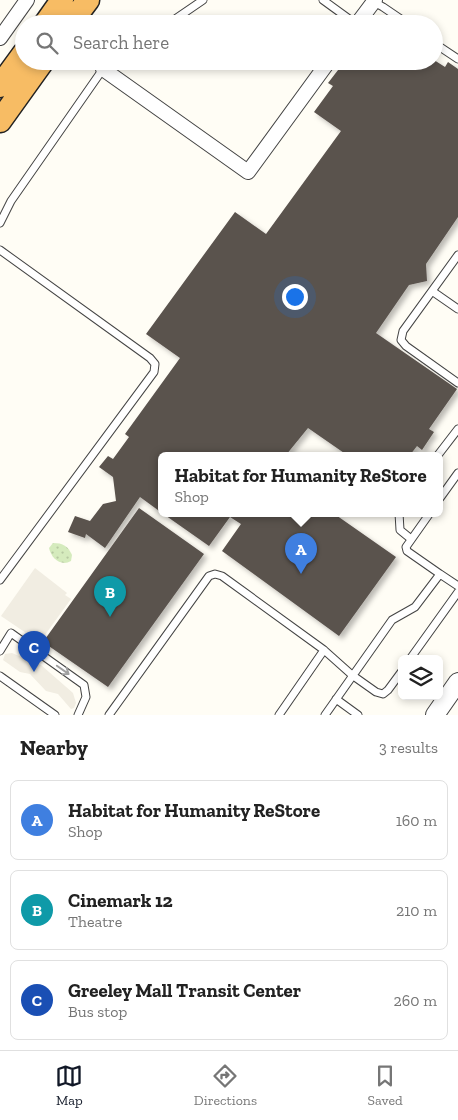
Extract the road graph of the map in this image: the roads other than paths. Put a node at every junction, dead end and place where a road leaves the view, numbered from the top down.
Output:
1 (27, 0) edge
2 (62, 0) edge
3 (88, 0) edge
4 (203, 0) edge
5 (322, 0) edge
6 (373, 1) edge
7 (16, 15) edge
8 (51, 15) edge
9 (77, 15) edge
10 (181, 15) edge
11 (343, 15) edge
12 (363, 15) edge
13 (395, 15) edge
14 (15, 17) edge
15 (0, 38) edge
16 (443, 49) edge
17 (458, 59) edge
18 (17, 70) edge
19 (33, 70) edge
20 (104, 70) edge
21 (115, 70) edge
22 (322, 70) edge
23 (8, 93) edge
24 (0, 121) edge
25 (0, 127) edge
26 (0, 223) edge
27 (0, 250) edge
28 (458, 255) edge
29 (432, 291) junction
30 (458, 309) edge
31 (458, 383) edge
32 (458, 429) edge
33 (440, 452) edge
34 (458, 472) edge
35 (443, 494) edge
36 (399, 517) edge
37 (427, 517) edge
38 (411, 538) junction
39 (440, 574) junction
40 (0, 580) edge
41 (458, 586) edge
42 (458, 592) edge
43 (324, 650) junction
44 (0, 651) edge
45 (413, 655) edge
46 (352, 675) junction
47 (0, 676) edge
48 (398, 676) edge
49 (458, 682) edge
50 (336, 699) junction
51 (55, 715) edge
52 (78, 715) edge
53 (109, 715) edge
54 (279, 715) edge
55 (325, 715) edge
56 (358, 715) edge
57 (435, 715) edge

1 - 7 street
2 - 8 highway
3 - 9 highway
4 - 10 lane
5 - 11 lane
6 - 12 street
6 - 13 lane
14 - 15 street
16 - 17 lane
18 - 23 highway
19 - 23 highway
20 - 26 lane
21 - 22 street
23 - 24 highway
23 - 25 highway
27 - 40 lane
28 - 29 lane
29 - 30 lane
29 - 31 lane
32 - 33 lane
34 - 35 lane
36 - 38 lane
37 - 38 lane
38 - 39 lane
39 - 41 lane
39 - 46 lane
42 - 45 lane
43 - 46 lane
43 - 53 lane
43 - 54 lane
44 -> 52 lane
46 - 48 lane
46 - 50 lane
47 - 51 lane
49 - 57 street
50 - 55 lane
50 - 56 lane

